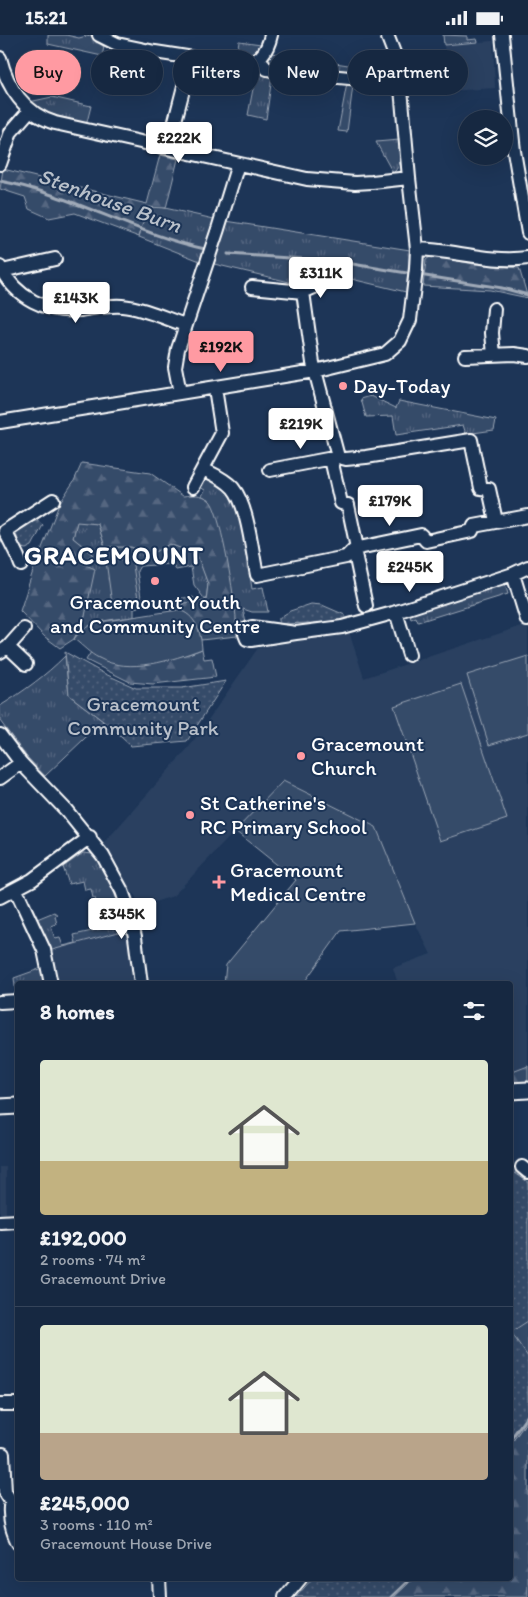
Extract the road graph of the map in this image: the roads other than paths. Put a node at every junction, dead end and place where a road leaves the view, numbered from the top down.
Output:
1 (99, 35) edge
2 (271, 35) edge
3 (387, 35) edge
4 (502, 35) edge
5 (394, 50) edge
6 (173, 55) edge
7 (0, 58) edge
8 (259, 58) edge
9 (259, 60) edge
10 (348, 78) edge
11 (182, 95) edge
12 (403, 95) edge
13 (30, 110) junction
14 (168, 148) junction
15 (0, 163) edge
16 (238, 164) junction
17 (409, 178) junction
18 (528, 233) edge
19 (417, 249) junction
20 (528, 258) edge
21 (55, 259) dead end
22 (1, 269) edge
23 (328, 281) dead end
24 (252, 287) dead end
25 (303, 292) junction
26 (494, 309) dead end
27 (185, 325) junction
28 (494, 355) junction
29 (465, 356) dead end
30 (528, 356) edge
31 (315, 371) junction
32 (215, 388) junction
33 (180, 393) junction
34 (0, 422) edge
35 (335, 458) junction
36 (203, 469) junction
37 (270, 470) dead end
38 (193, 487) dead end
39 (53, 500) dead end
40 (528, 516) edge
41 (496, 521) junction
42 (2, 530) edge
43 (356, 548) junction
44 (20, 565) dead end
45 (528, 567) edge
46 (513, 574) junction
47 (366, 606) dead end
48 (396, 612) junction
49 (527, 620) edge
50 (24, 629) dead end
51 (296, 633) dead end
52 (4, 650) edge
53 (409, 655) dead end
54 (26, 664) dead end
55 (0, 735) edge
56 (21, 763) junction
57 (0, 778) edge
58 (90, 837) junction
59 (16, 890) junction
60 (0, 897) edge
61 (50, 981) edge
62 (141, 981) edge
63 (0, 1001) edge
64 (15, 1001) edge
65 (528, 1090) edge
66 (513, 1091) edge
67 (15, 1106) edge
68 (0, 1107) edge
69 (15, 1221) edge
70 (0, 1222) edge
71 (0, 1404) edge
72 (15, 1404) edge
73 (6, 1454) edge
74 (15, 1501) edge
75 (5, 1528) edge
76 (15, 1540) edge
77 (159, 1581) edge
78 (298, 1581) edge
79 (160, 1597) edge
80 (285, 1597) edge

1 - 6 street
2 - 8 street
3 - 5 street
4 - 18 street
7 - 13 street
9 - 10 street
11 - 14 street
12 - 17 street
13 - 14 street
13 - 15 street
14 - 16 street
16 - 17 street
16 - 27 street
17 - 19 street
19 - 20 street
19 - 31 street
21 - 22 street
22 - 27 street
23 - 25 street
24 - 25 street
25 - 31 street
26 - 28 street
27 - 33 street
28 - 29 street
28 - 30 street
31 - 32 street
31 - 35 street
32 - 33 street
32 - 36 street
33 - 34 street
35 - 37 street
35 - 41 street
35 - 43 street
36 - 38 street
36 - 43 street
39 - 42 street
40 - 41 street
41 - 43 street
42 - 44 street
43 - 47 street
45 - 46 street
46 - 48 street
46 - 49 street
48 - 51 street
48 - 53 street
50 - 52 street
52 - 54 street
55 - 56 street
56 - 57 street
56 - 58 street
58 - 59 street
58 - 62 street
59 - 60 street
59 - 61 street
63 - 64 street
65 - 66 main road
67 - 68 main road
69 - 70 street
71 - 72 street
73 - 74 street
74 - 75 street
75 - 76 street
77 - 79 street
78 - 80 street

